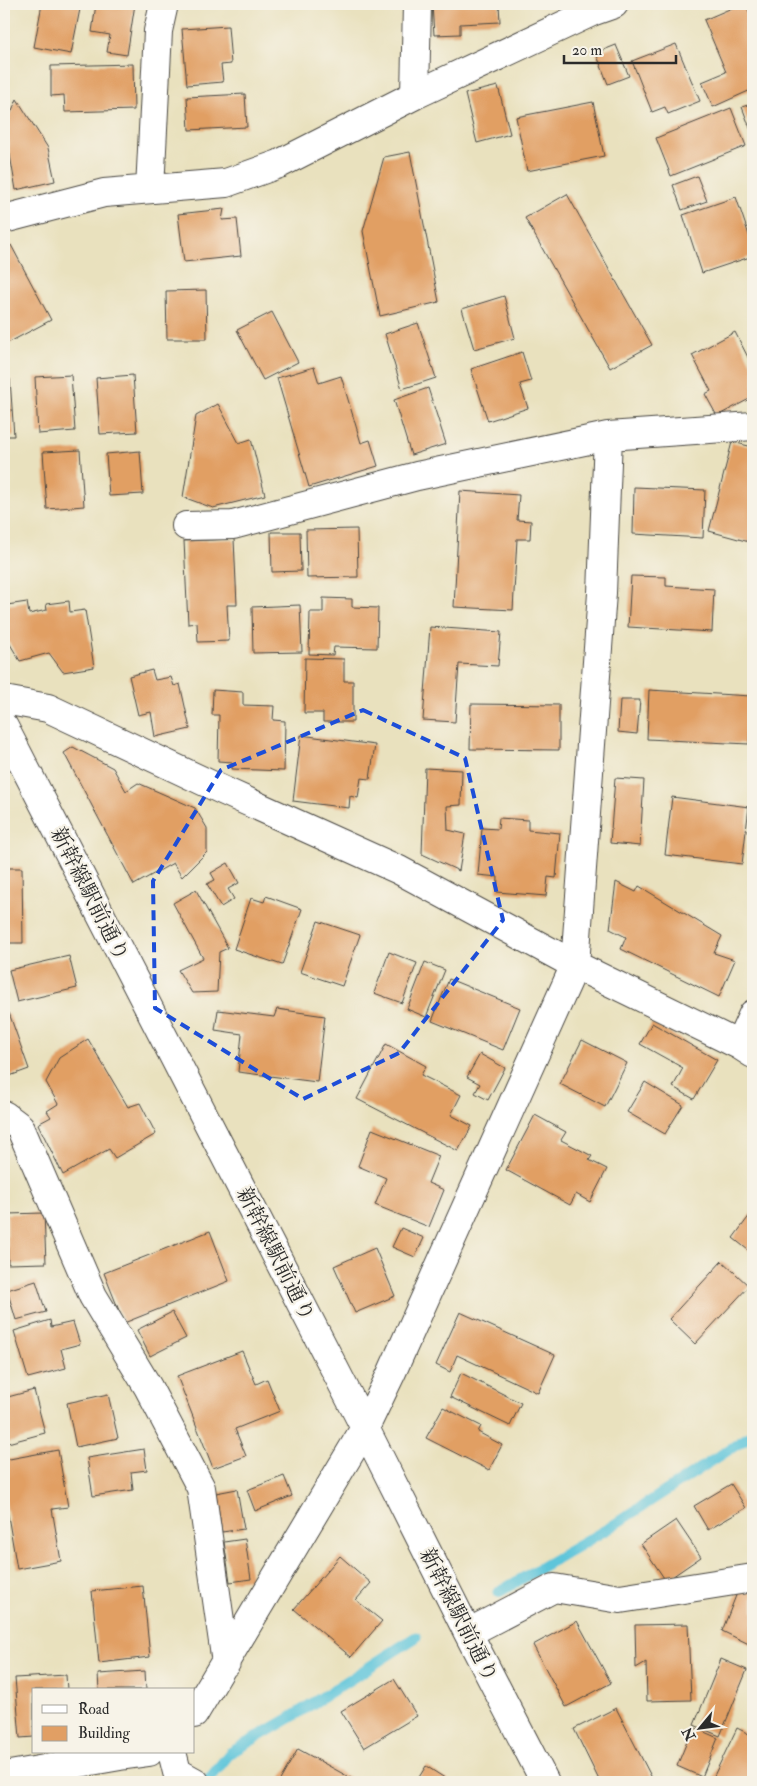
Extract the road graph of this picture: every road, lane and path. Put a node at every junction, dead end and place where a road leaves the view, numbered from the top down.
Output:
1 (164, 4) edge
2 (417, 4) edge
3 (614, 4) edge
4 (415, 95) junction
5 (150, 189) junction
6 (4, 219) edge
7 (753, 426) edge
8 (608, 436) junction
9 (186, 526) dead end
10 (4, 700) edge
11 (6, 739) edge
12 (575, 965) junction
13 (753, 1014) edge
14 (746, 1050) edge
15 (4, 1115) edge
16 (365, 1428) junction
17 (753, 1578) edge
18 (468, 1634) junction
19 (226, 1663) junction
20 (195, 1712) edge
21 (135, 1754) edge
22 (4, 1776) edge
23 (545, 1782) edge

1 - 5 street
2 - 4 street
3 - 4 street
4 - 5 street
5 - 6 street
7 - 8 street
8 - 9 street
8 - 12 street
10 - 12 street
11 - 16 street, 新幹線駅前通り
12 - 14 street
12 - 16 street
13 - 14 street
15 - 19 street
16 - 18 street, 新幹線駅前通り
16 - 19 street
17 - 18 street
18 - 23 street, 新幹線駅前通り
19 - 20 street
21 - 22 street

